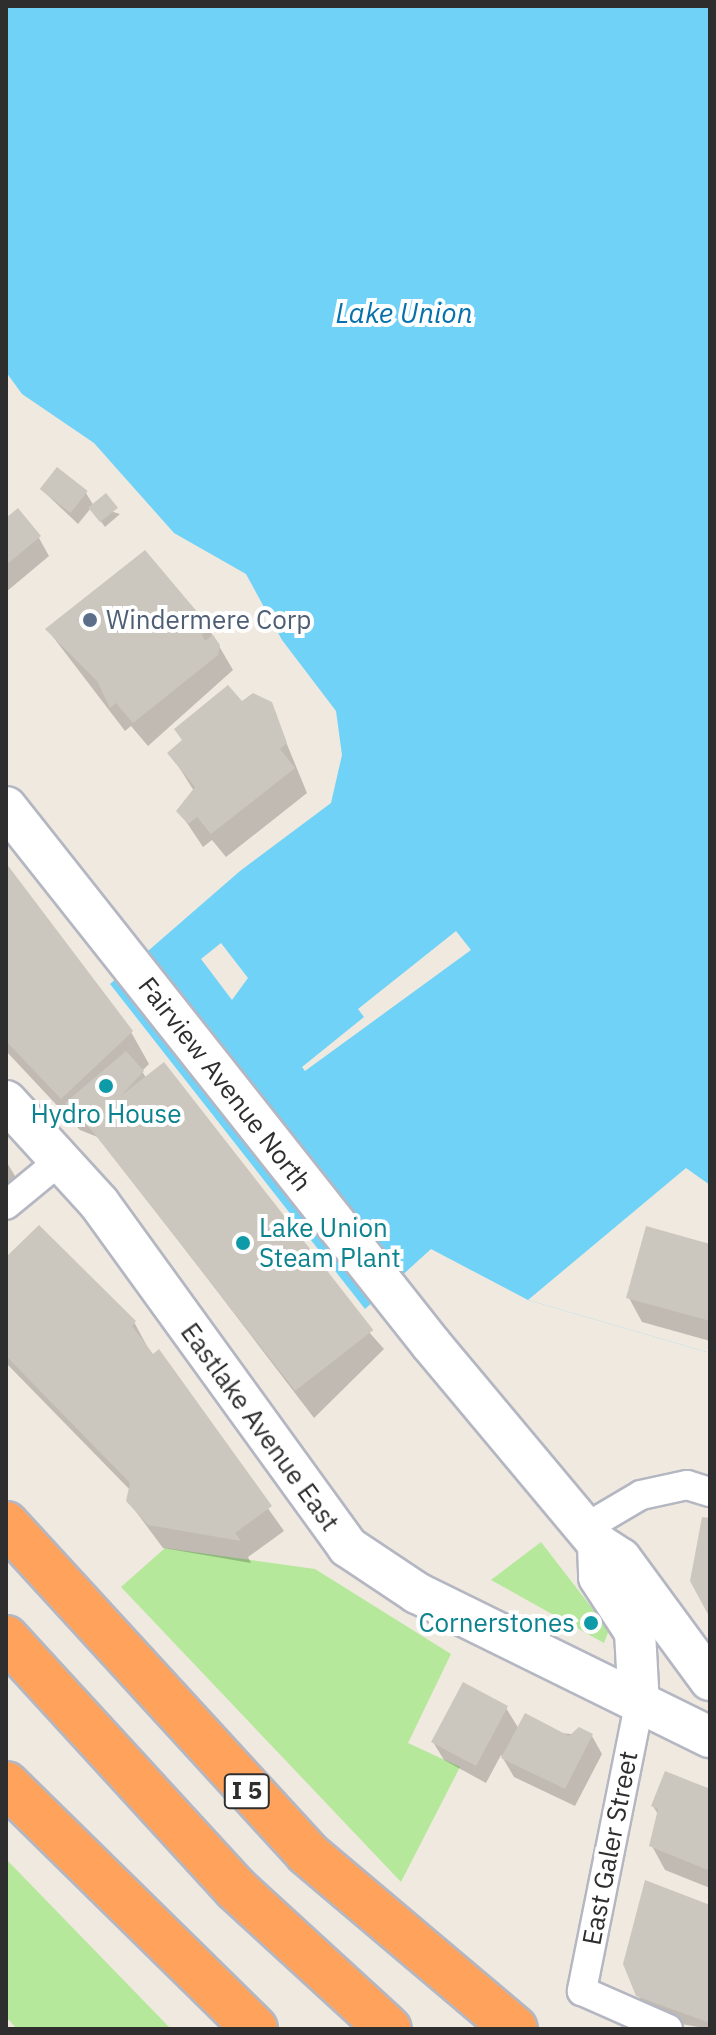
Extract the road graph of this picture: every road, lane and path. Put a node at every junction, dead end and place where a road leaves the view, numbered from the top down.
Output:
1 (6, 807) edge
2 (6, 1101) edge
3 (62, 1159) junction
4 (6, 1205) edge
5 (710, 1492) edge
6 (6, 1524) edge
7 (592, 1536) junction
8 (6, 1638) edge
9 (6, 1654) edge
10 (710, 1680) edge
11 (639, 1705) junction
12 (710, 1737) edge
13 (6, 1784) edge
14 (171, 1820) junction
15 (383, 2024) edge
16 (255, 2029) edge
17 (515, 2029) edge
18 (668, 2029) edge

1 - 7 main road, Fairview Avenue North
2 - 3 main road, Eastlake Avenue East
3 - 4 street
3 - 11 main road, Eastlake Avenue East
5 - 7 street
6 - 17 highway, I 5
7 - 10 main road, Fairview Avenue North
7 - 11 main road
8 - 14 highway
9 - 14 highway
11 - 12 main road, Eastlake Avenue East
11 - 18 street, East Galer Street
13 - 16 highway
14 - 15 highway

